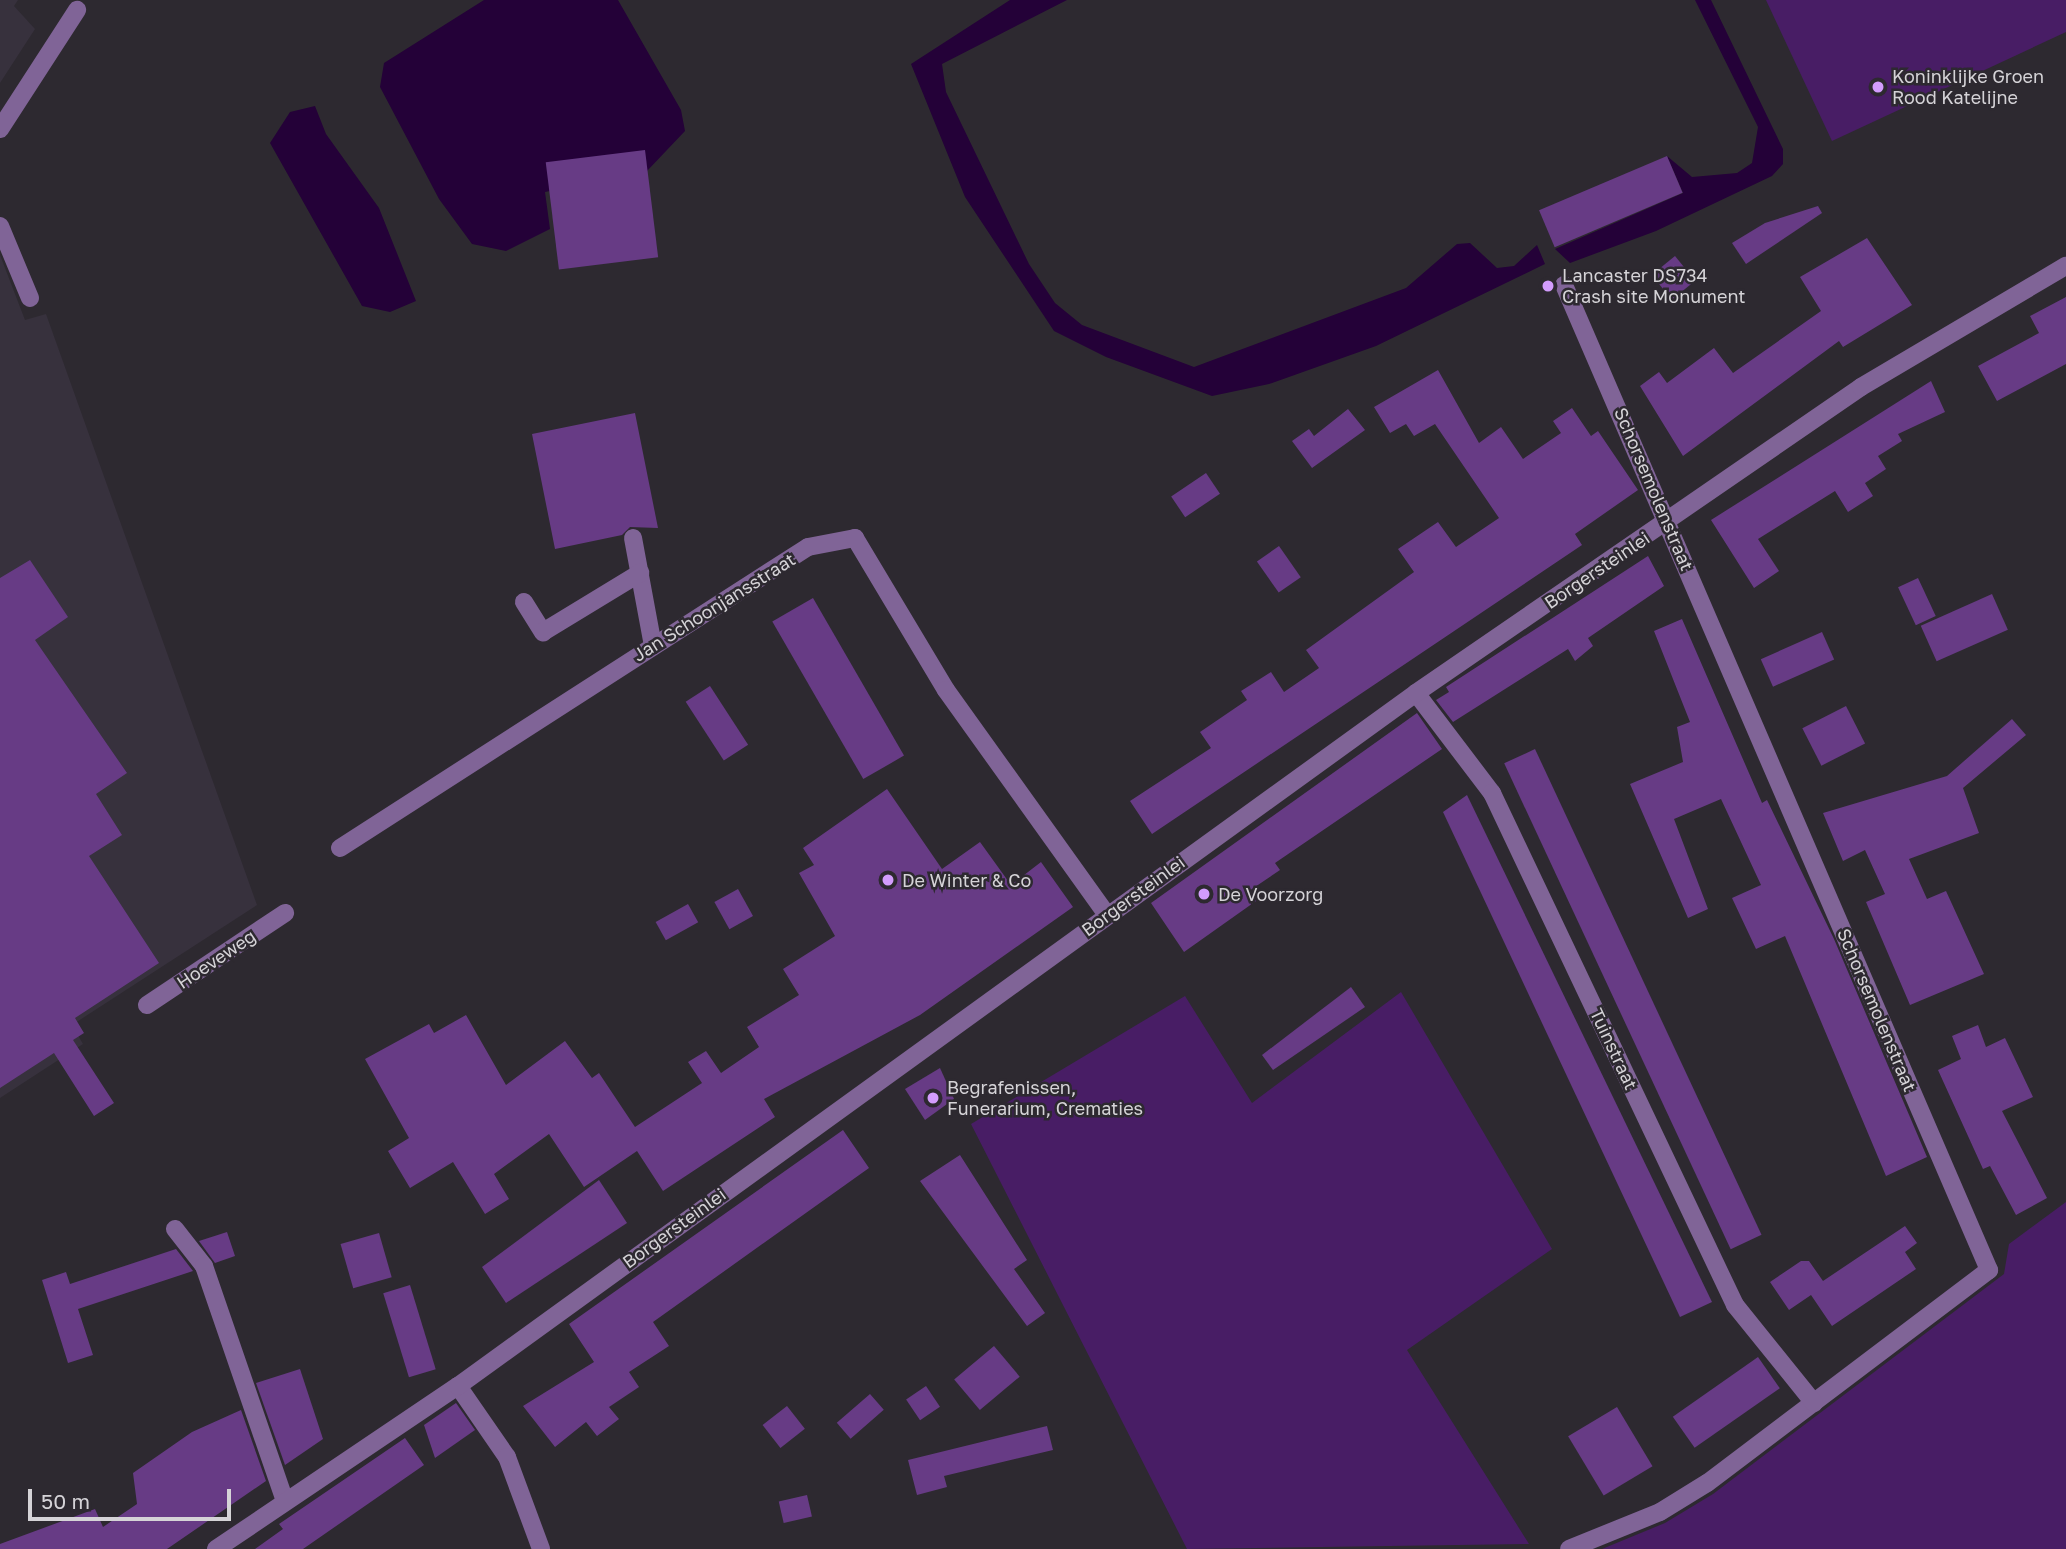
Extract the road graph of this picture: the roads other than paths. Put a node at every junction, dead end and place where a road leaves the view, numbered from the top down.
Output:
1 (78, 10) dead end
2 (0, 129) edge
3 (0, 226) edge
4 (2066, 266) edge
5 (1564, 285) dead end
6 (30, 298) dead end
7 (1671, 520) junction
8 (633, 538) dead end
9 (640, 573) junction
10 (524, 602) dead end
11 (653, 646) junction
12 (1416, 693) junction
13 (340, 848) dead end
14 (285, 913) dead end
15 (1107, 915) junction
16 (147, 1005) dead end
17 (175, 1229) dead end
18 (458, 1386) junction
19 (1814, 1403) junction
20 (285, 1501) junction
21 (216, 1549) edge
22 (541, 1549) edge
23 (1569, 1549) edge

1 - 2 street
3 - 6 street
4 - 7 street, Borgersteinlei
5 - 7 street, Schorsemolenstraat
7 - 12 street, Borgersteinlei
7 - 19 street, Schorsemolenstraat
8 - 9 street
9 - 10 street
9 - 11 street
11 - 13 street, Jan Schoonjansstraat
11 - 15 street, Jan Schoonjansstraat
12 - 15 street, Borgersteinlei
12 - 19 street, Tuinstraat
14 - 16 street, Hoeveweg
15 - 18 street, Borgersteinlei
17 - 20 street
18 - 20 street, Borgersteinlei
18 - 22 street
19 - 23 street, Schorsemolenstraat
20 - 21 street, Borgersteinlei

